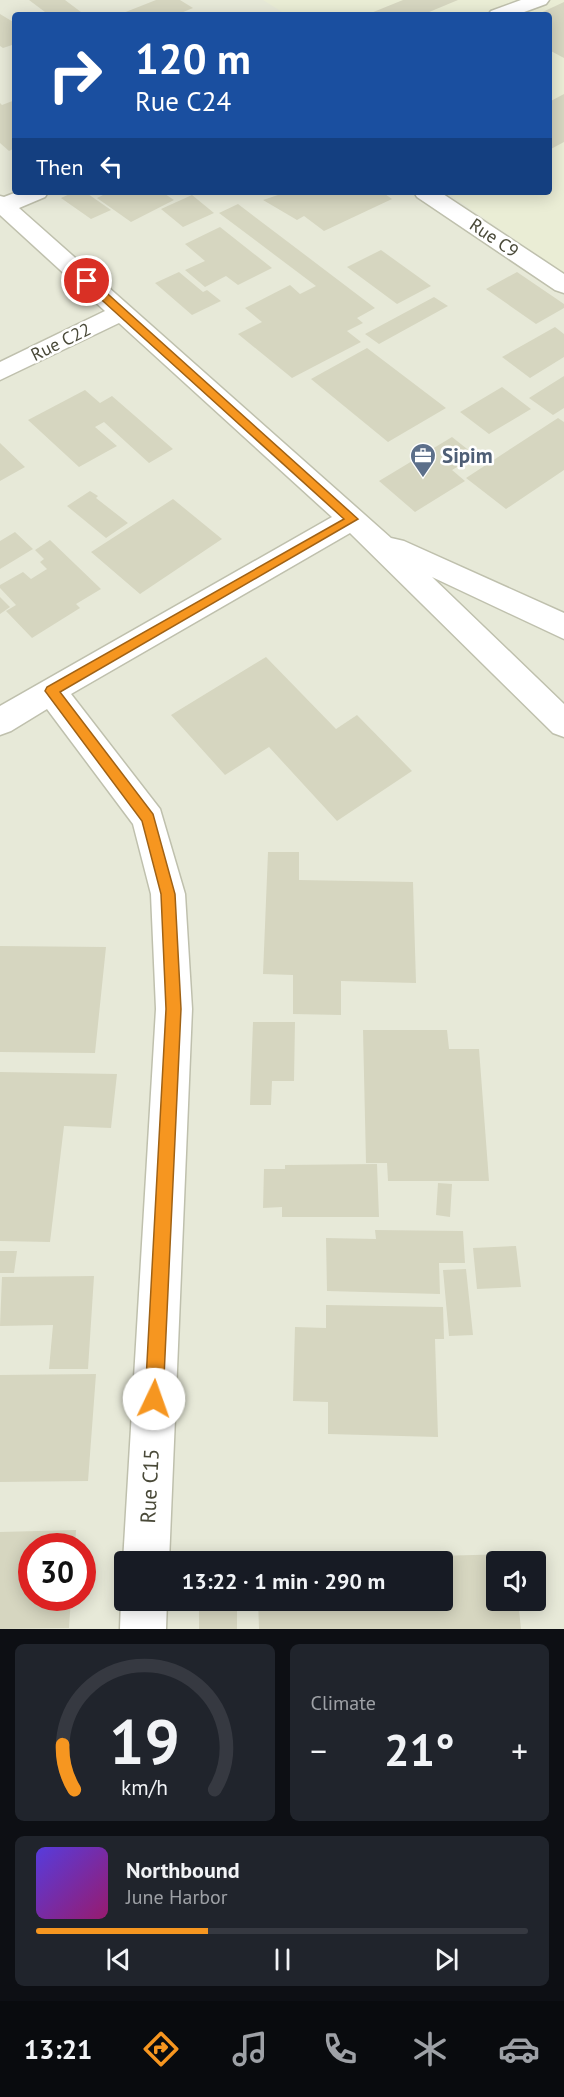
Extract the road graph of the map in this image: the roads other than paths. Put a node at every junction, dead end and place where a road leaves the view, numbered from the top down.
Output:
1 (539, 0) edge
2 (506, 12) edge
3 (29, 195) edge
4 (429, 195) edge
5 (2, 205) edge
6 (564, 285) edge
7 (122, 312) junction
8 (0, 372) edge
9 (363, 529) junction
10 (564, 605) edge
11 (525, 607) junction
12 (564, 627) edge
13 (51, 691) junction
14 (0, 722) edge
15 (564, 724) edge
16 (147, 1551) edge
17 (144, 1611) edge
18 (143, 1629) edge

1 - 2 street
3 - 5 street
4 - 6 street, Rue C9
5 - 7 street
7 - 8 street, Rue C22
7 - 9 street
9 - 11 street
9 - 13 street
9 - 15 street
10 - 11 street
11 - 12 street
13 - 14 street
13 - 16 street, Rue C15
17 - 18 street

